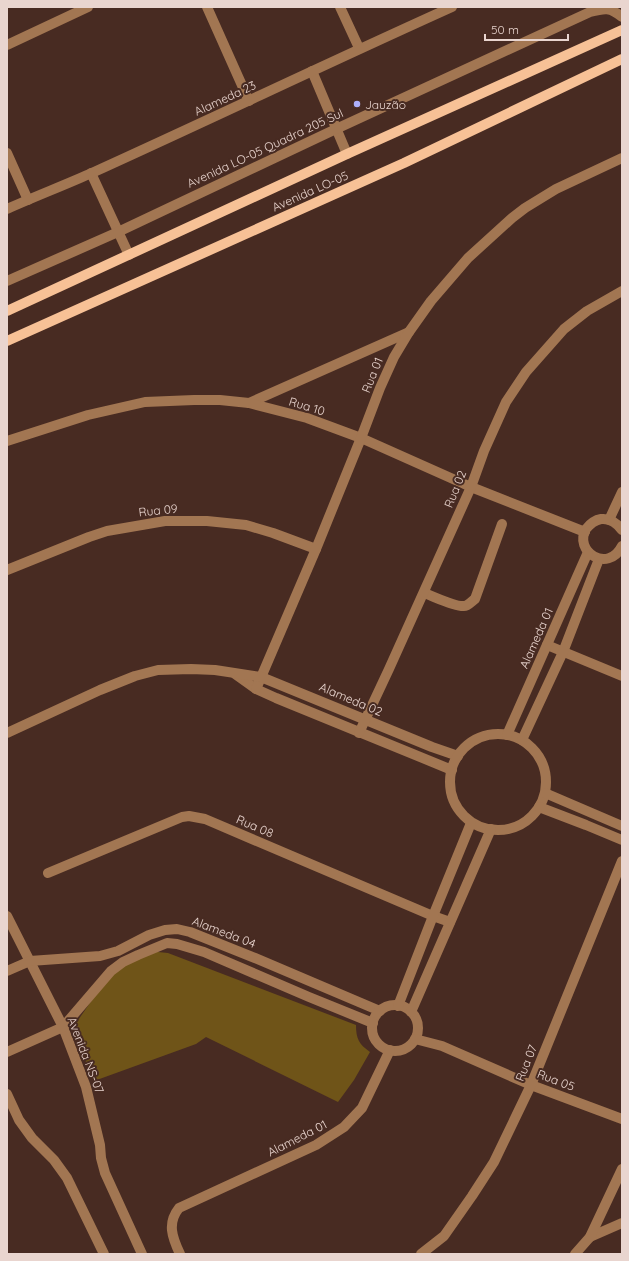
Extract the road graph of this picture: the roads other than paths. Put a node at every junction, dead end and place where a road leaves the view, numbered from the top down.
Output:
1 (88, 7) edge
2 (207, 7) edge
3 (340, 7) edge
4 (452, 7) edge
5 (622, 17) edge
6 (622, 30) edge
7 (7, 45) edge
8 (359, 48) junction
9 (622, 59) edge
10 (312, 71) junction
11 (249, 100) junction
12 (336, 129) junction
13 (7, 153) edge
14 (347, 154) junction
15 (622, 158) edge
16 (92, 173) junction
17 (28, 200) junction
18 (7, 209) edge
19 (118, 232) junction
20 (129, 255) junction
21 (7, 281) edge
22 (622, 291) edge
23 (7, 311) edge
24 (409, 332) junction
25 (7, 342) edge
26 (249, 403) junction
27 (362, 438) junction
28 (7, 442) edge
29 (471, 487) junction
30 (622, 492) edge
31 (609, 520) junction
32 (502, 524) dead end
33 (622, 530) edge
34 (585, 532) junction
35 (316, 549) junction
36 (621, 550) edge
37 (588, 552) junction
38 (599, 559) junction
39 (7, 570) edge
40 (424, 593) junction
41 (547, 645) junction
42 (563, 652) junction
43 (233, 673) junction
44 (622, 676) edge
45 (261, 677) junction
46 (256, 688) junction
47 (365, 719) junction
48 (359, 732) junction
49 (7, 733) edge
50 (507, 734) junction
51 (522, 740) junction
52 (458, 756) junction
53 (452, 770) junction
54 (545, 793) junction
55 (539, 807) junction
56 (471, 823) junction
57 (622, 826) edge
58 (491, 829) junction
59 (622, 840) edge
60 (622, 861) edge
61 (48, 873) dead end
62 (7, 916) edge
63 (433, 916) junction
64 (450, 922) junction
65 (30, 961) junction
66 (7, 970) edge
67 (299, 976) junction
68 (315, 983) junction
69 (293, 990) junction
70 (309, 997) junction
71 (398, 1006) junction
72 (380, 1010) junction
73 (411, 1012) junction
74 (373, 1023) junction
75 (62, 1027) junction
76 (415, 1039) junction
77 (390, 1050) junction
78 (7, 1052) edge
79 (531, 1085) junction
80 (7, 1094) edge
81 (622, 1119) edge
82 (622, 1169) edge
83 (622, 1223) edge
84 (590, 1237) junction
85 (104, 1254) edge
86 (142, 1254) edge
87 (180, 1254) edge
88 (421, 1254) edge
89 (575, 1254) edge

1 - 7 street
2 - 11 street
3 - 8 street
4 - 8 street, Alameda 23
5 - 12 street, Avenida LO-05 Quadra 205 Sul
6 - 14 main road, Avenida LO-05
8 - 10 street, Alameda 23
9 - 25 main road, Avenida LO-05
10 - 11 street, Alameda 23
10 - 12 street
11 - 16 street, Alameda 23
12 - 14 street
12 - 19 street, Avenida LO-05 Quadra 205 Sul
13 - 17 street
14 - 20 main road, Avenida LO-05
15 - 24 street, Rua 01
16 - 17 street, Alameda 23
16 - 19 street
17 - 18 street, Alameda 23
19 - 20 street
19 - 21 street, Avenida LO-05 Quadra 205 Sul
20 - 23 main road, Avenida LO-05
22 - 29 street, Rua 02
24 - 26 street
24 - 27 street, Rua 01
26 - 27 street, Rua 10
26 - 28 street, Rua 10
27 - 29 street, Rua 10
27 - 35 street, Rua 01
29 - 34 street, Rua 10
29 - 40 street, Rua 02
30 - 31 street
31 - 33 street
31 - 34 street
32 - 40 street
34 - 37 street
35 - 39 street, Rua 09
35 - 45 street, Rua 01
36 - 38 street
37 - 38 street
37 - 41 street, Alameda 01
38 - 42 street
40 - 47 street, Rua 02
41 - 42 street
41 - 50 street, Alameda 01
42 - 44 street
42 - 51 street
43 - 45 street, Alameda 02
43 - 46 street, Alameda 02
43 - 49 street, Alameda 02
45 - 46 street, Rua 01
45 - 47 street, Alameda 02
46 - 48 street, Alameda 02
47 - 48 street, Rua 02
47 - 52 street, Alameda 02
48 - 53 street, Alameda 02
50 - 51 street
50 - 52 street
51 - 54 street
52 - 53 street
53 - 56 street
54 - 55 street
54 - 57 street
55 - 58 street
55 - 59 street
56 - 58 street
56 - 63 street
58 - 64 street
60 - 79 street, Rua 07
61 - 63 street, Rua 08
62 - 65 street, Avenida NS-07
63 - 64 street, Rua 08
63 - 71 street
64 - 73 street
65 - 66 street, Alameda 04
65 - 67 street, Alameda 04
65 - 75 street, Avenida NS-07
67 - 68 street, Alameda 04
67 - 69 street
68 - 70 street
68 - 72 street, Alameda 04
69 - 70 street
69 - 75 street
70 - 74 street
71 - 72 street
71 - 73 street
72 - 74 street
73 - 76 street
74 - 77 street
75 - 78 street
75 - 86 street, Avenida NS-07
76 - 77 street
76 - 79 street, Rua 05
77 - 87 street, Alameda 01
79 - 81 street, Rua 05
79 - 88 street, Rua 07
80 - 85 street
82 - 84 street
83 - 84 street
84 - 89 street

